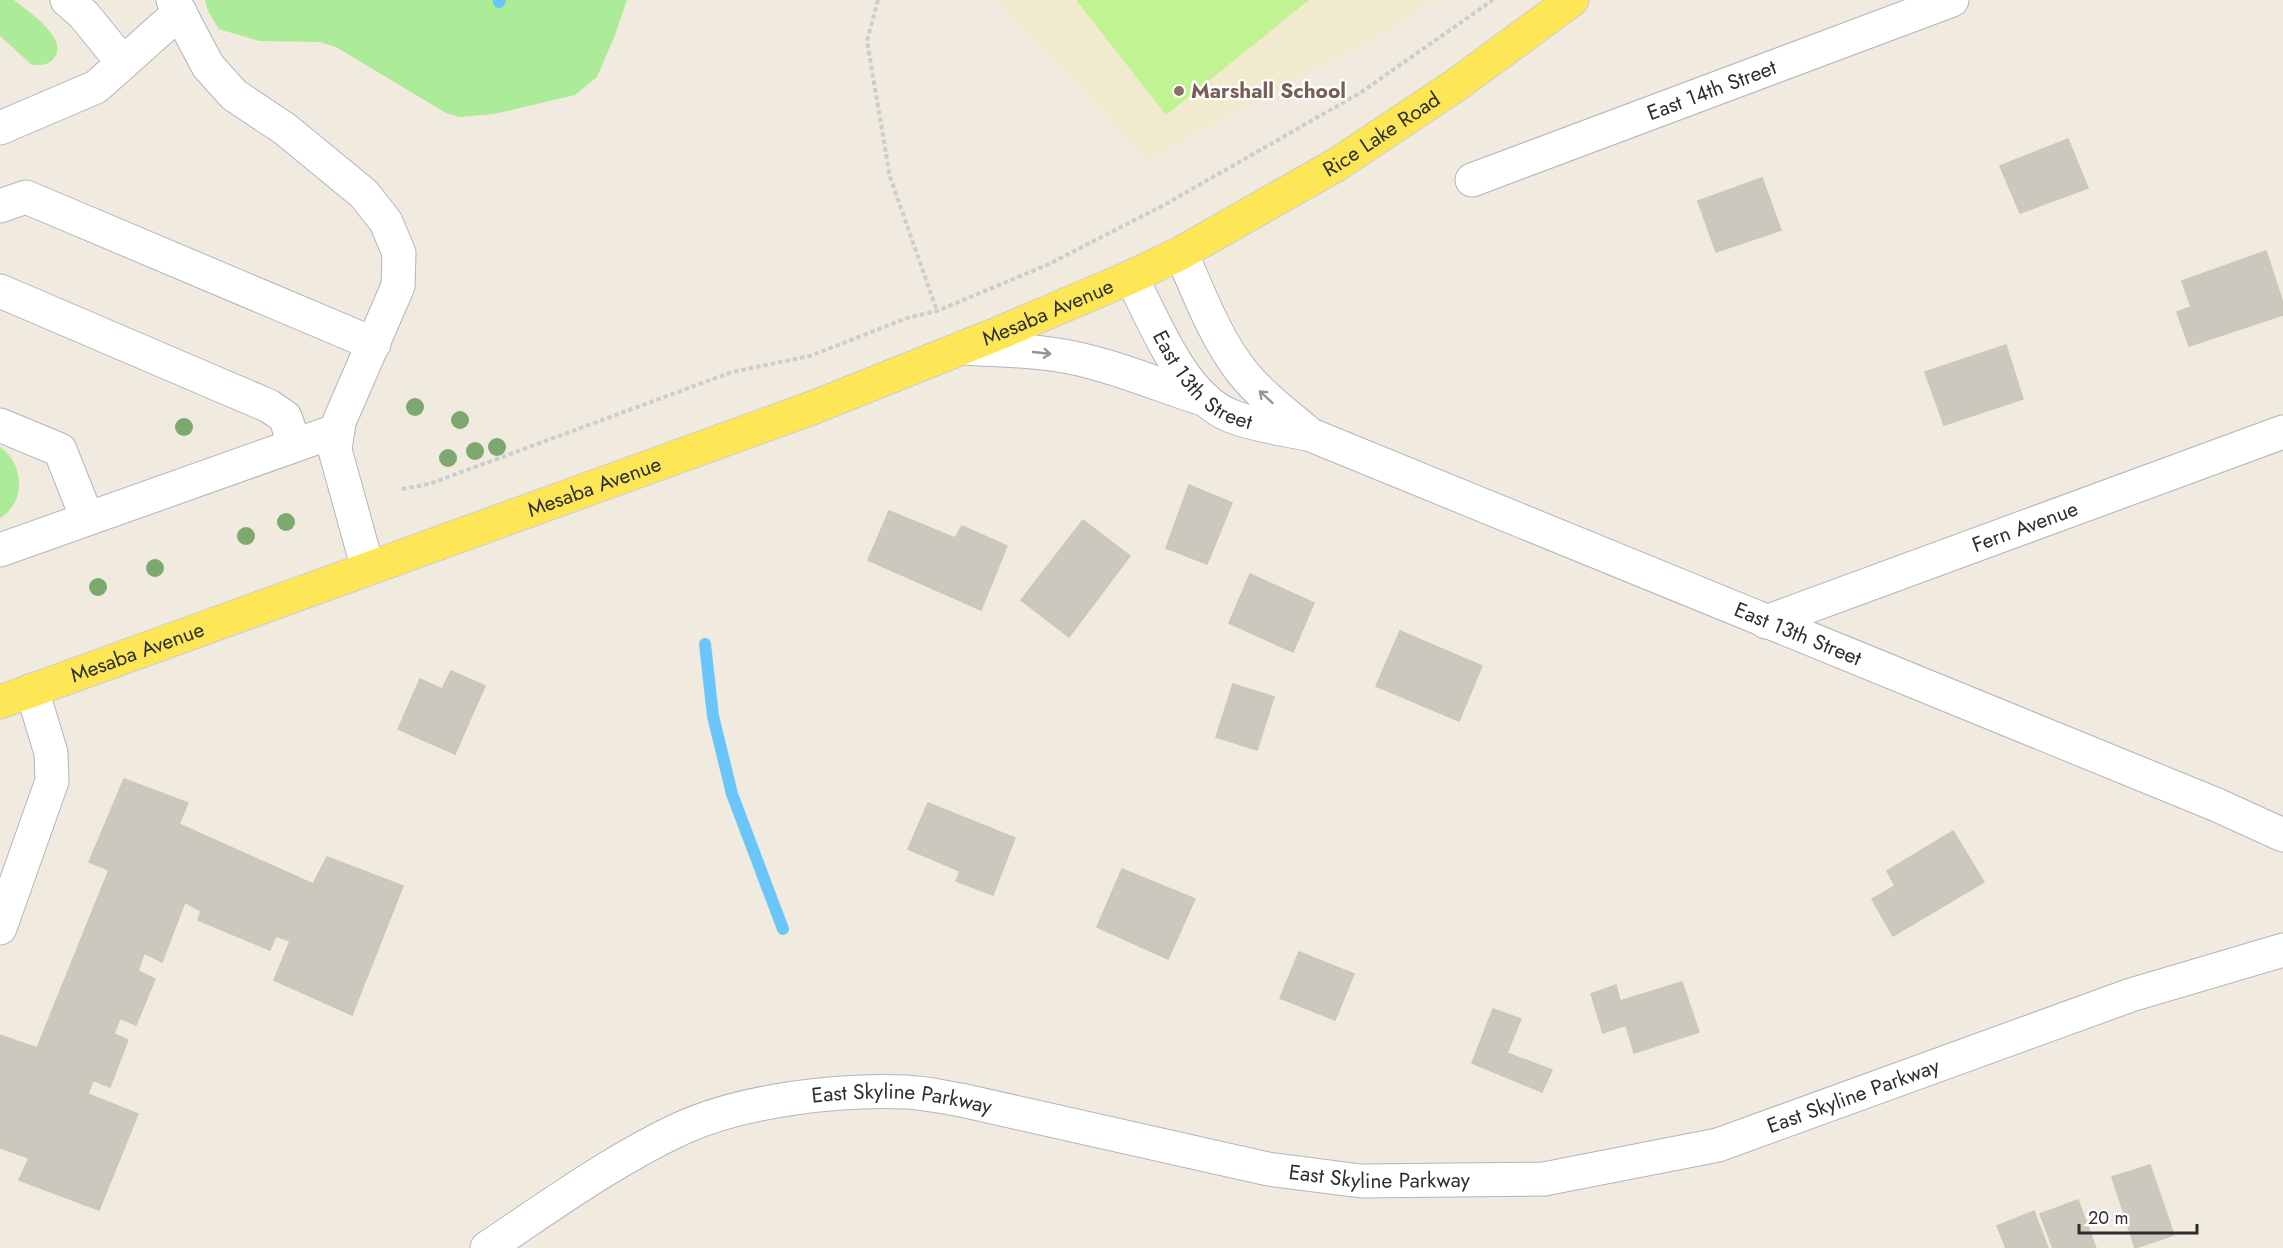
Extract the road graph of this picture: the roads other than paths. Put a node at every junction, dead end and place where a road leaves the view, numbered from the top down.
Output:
1 (67, 0) edge
2 (1572, 0) edge
3 (1952, 0) edge
4 (177, 6) edge
5 (123, 63) junction
6 (0, 128) edge
7 (1472, 180) dead end
8 (0, 206) edge
9 (1181, 253) junction
10 (1131, 277) junction
11 (0, 291) edge
12 (374, 344) junction
13 (963, 348) junction
14 (1207, 401) junction
15 (0, 425) edge
16 (338, 430) junction
17 (2283, 432) edge
18 (1311, 435) junction
19 (295, 445) junction
20 (87, 518) junction
21 (0, 550) edge
22 (368, 569) junction
23 (1766, 621) junction
24 (32, 690) junction
25 (0, 702) edge
26 (2283, 835) edge
27 (0, 928) edge
28 (2283, 950) edge
29 (487, 1248) edge

1 - 5 street
2 - 9 main road, Rice Lake Road
3 - 7 street, East 14th Street
4 - 5 street
4 - 12 street
5 - 6 street
8 - 12 street
9 - 10 main road, Mesaba Avenue
18 -> 9 street, East 13th Street
10 - 13 main road, Mesaba Avenue
10 - 14 street, East 13th Street
11 - 19 street
12 - 16 street
13 -> 14 street
13 - 22 main road, Mesaba Avenue
14 - 18 street, East 13th Street
15 - 20 street
16 - 19 street
16 - 22 street
17 - 23 street, Fern Avenue
18 - 23 street, East 13th Street
19 - 20 street
20 - 21 street
22 - 24 main road, Mesaba Avenue
23 - 26 street, East 13th Street
24 - 25 main road, Mesaba Avenue
24 - 27 street
28 - 29 street, East Skyline Parkway

